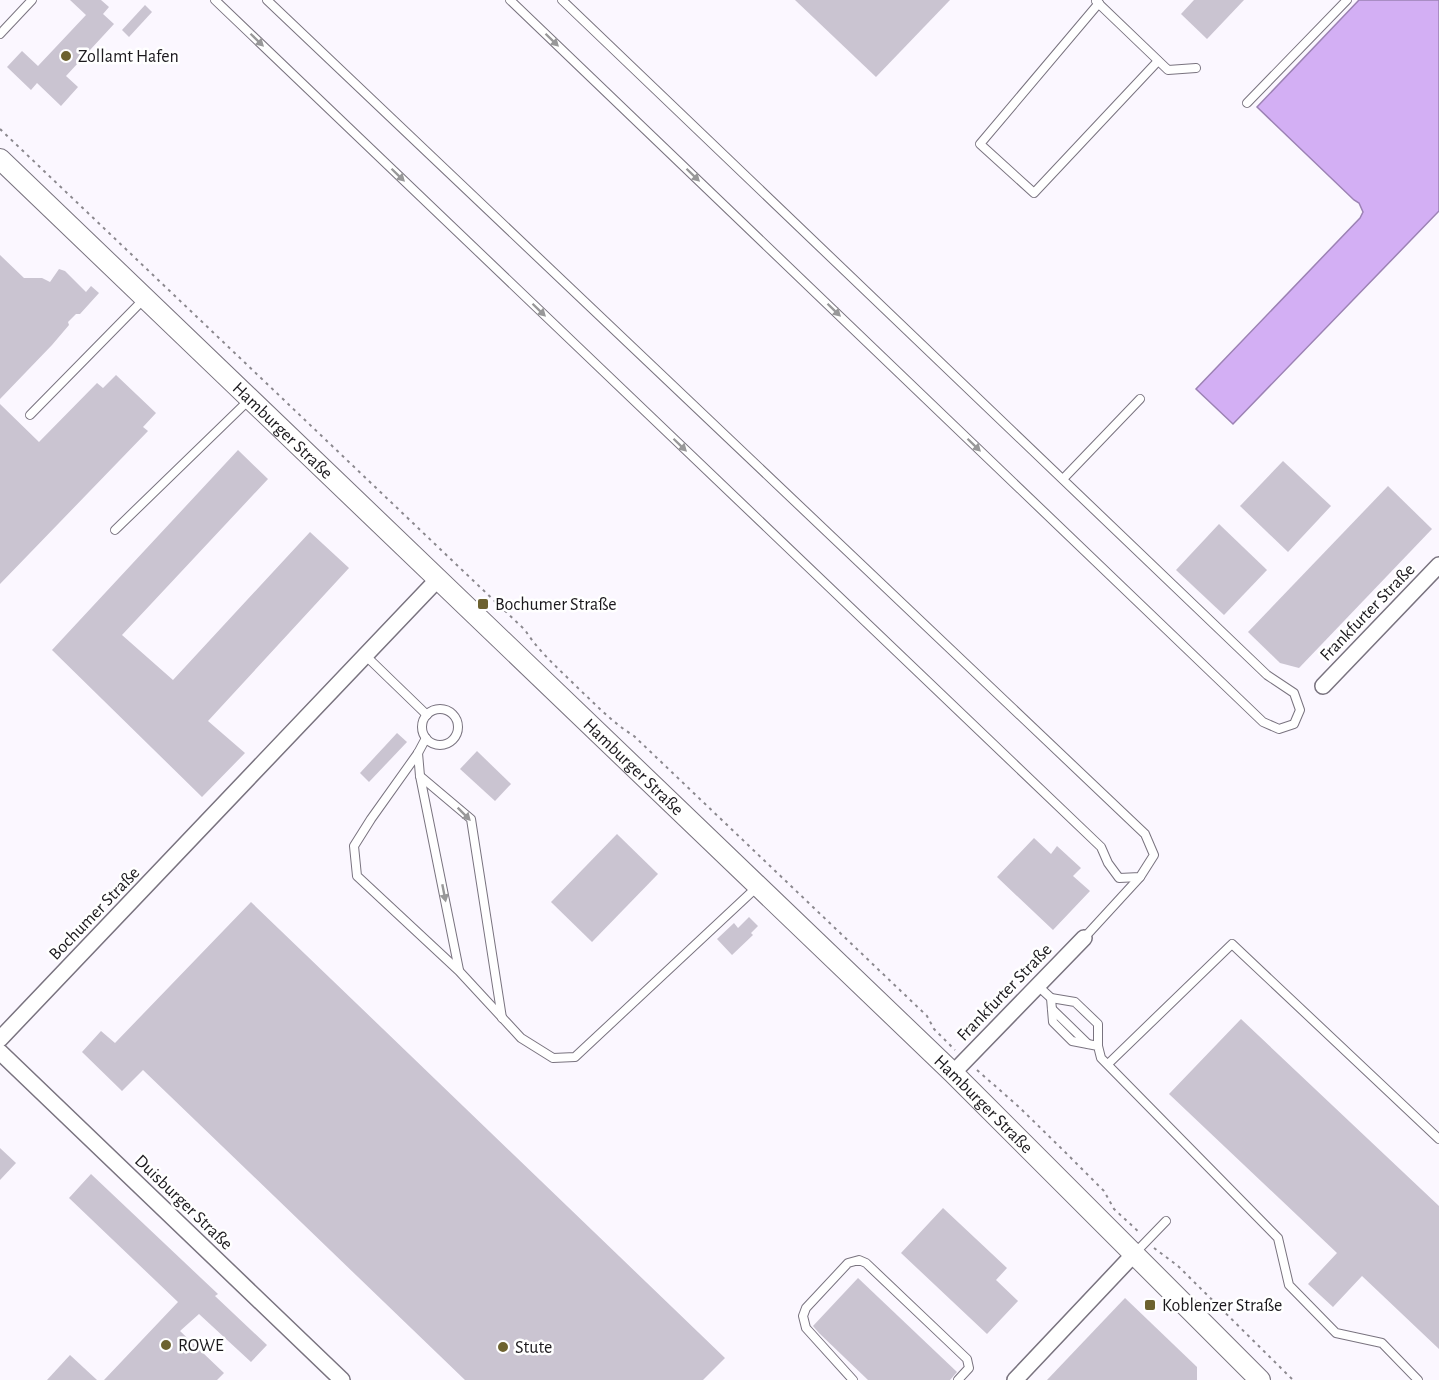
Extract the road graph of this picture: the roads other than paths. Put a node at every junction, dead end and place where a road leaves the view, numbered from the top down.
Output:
1 (32, 0) edge
2 (215, 0) edge
3 (267, 0) edge
4 (510, 0) edge
5 (562, 0) edge
6 (1347, 0) edge
7 (1097, 2) edge
8 (0, 34) edge
9 (1158, 61) junction
10 (1196, 68) dead end
11 (1247, 103) dead end
12 (0, 159) edge
13 (145, 298) junction
14 (250, 399) junction
15 (1140, 399) dead end
16 (30, 415) dead end
17 (1063, 479) junction
18 (115, 530) dead end
19 (1439, 565) edge
20 (438, 579) junction
21 (366, 656) junction
22 (1323, 686) dead end
23 (428, 715) junction
24 (426, 738) junction
25 (418, 753) junction
26 (420, 776) junction
27 (1140, 877) junction
28 (758, 886) junction
29 (1084, 938) joint
30 (459, 971) junction
31 (1038, 986) junction
32 (1052, 998) junction
33 (502, 1019) junction
34 (0, 1039) edge
35 (1098, 1046) junction
36 (0, 1052) edge
37 (1108, 1065) junction
38 (959, 1066) junction
39 (1439, 1139) edge
40 (1166, 1221) dead end
41 (1141, 1247) junction
42 (1253, 1378) edge
43 (342, 1380) edge
44 (853, 1380) edge
45 (958, 1380) edge
46 (1015, 1380) edge
47 (1418, 1380) edge

1 - 8 lane
2 -> 27 lane
3 - 27 lane
4 -> 17 lane
5 - 17 lane
6 - 11 lane
7 - 9 lane
7 - 9 lane
9 - 10 lane
12 - 13 street, Hamburger Straße
13 - 14 street, Hamburger Straße
13 - 16 lane
14 - 18 lane
14 - 20 street, Hamburger Straße
15 - 17 lane
19 - 22 street, Frankfurter Straße
20 - 21 street, Bochumer Straße
20 - 28 street, Hamburger Straße
21 - 23 lane
21 - 34 street, Bochumer Straße
23 - 24 lane
23 - 24 lane
24 - 25 lane
25 - 26 lane
25 - 30 lane
26 -> 30 lane
26 -> 33 lane
27 - 29 lane
28 - 33 lane
28 - 38 street, Hamburger Straße
29 - 31 street, Frankfurter Straße
30 - 33 lane
31 - 32 lane
31 - 38 street, Frankfurter Straße
32 - 35 lane
32 - 35 lane
35 - 37 lane
36 - 43 street, Duisburger Straße
37 - 39 lane
37 - 47 lane
38 - 41 street, Hamburger Straße
40 - 41 lane
41 - 42 street, Hamburger Straße
41 - 46 street
44 - 45 lane

